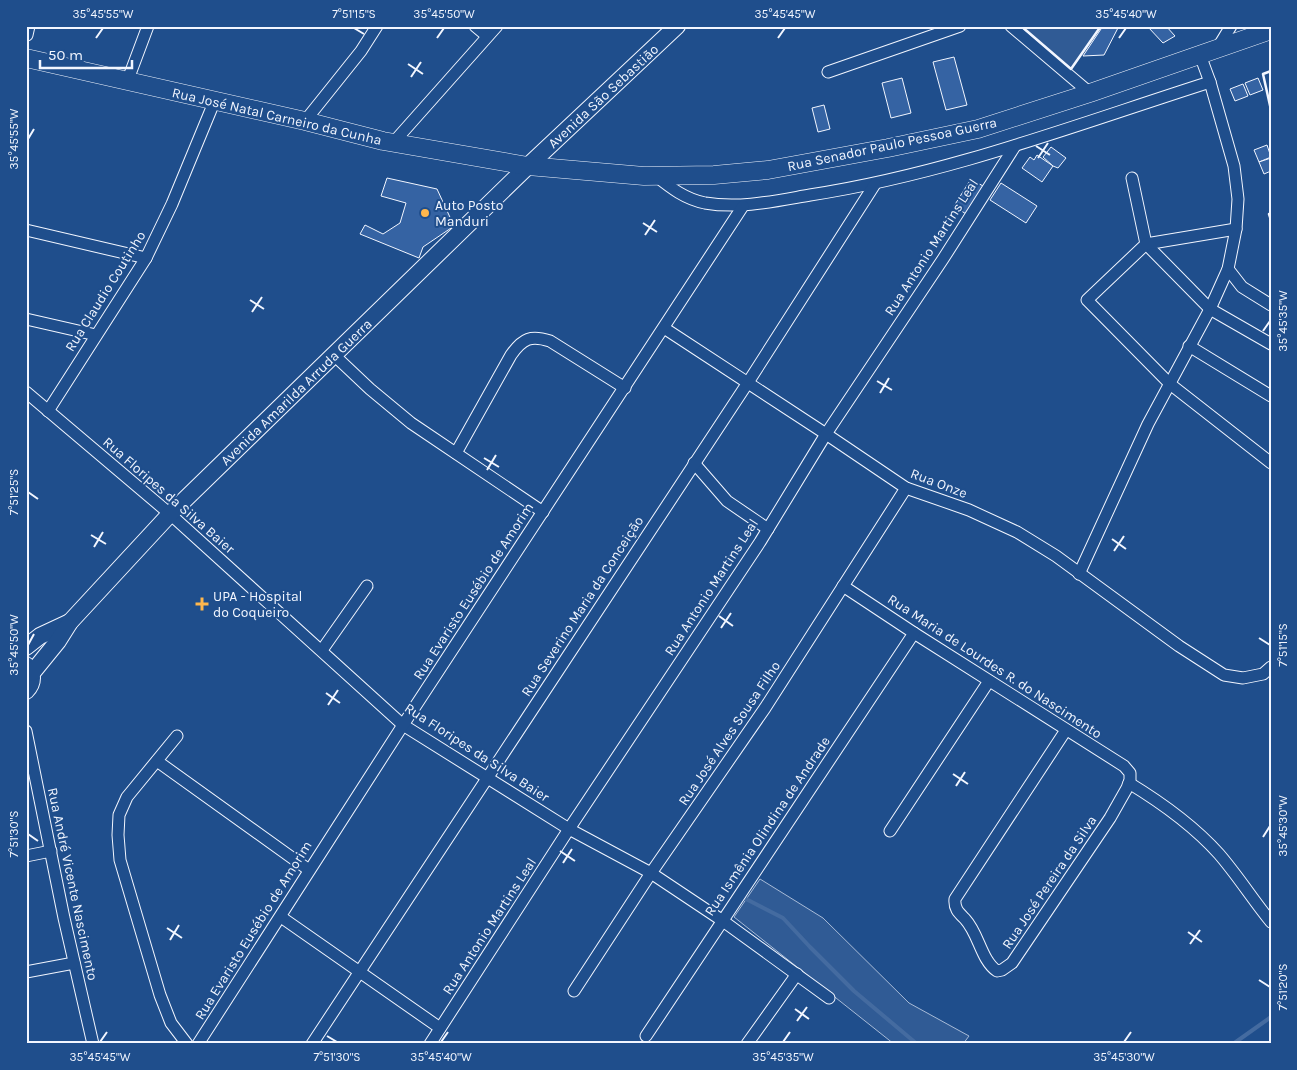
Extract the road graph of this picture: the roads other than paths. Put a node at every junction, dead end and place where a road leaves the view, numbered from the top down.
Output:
1 (30, 26) edge
2 (148, 26) edge
3 (377, 26) edge
4 (475, 26) edge
5 (497, 26) edge
6 (677, 26) edge
7 (960, 26) edge
8 (1011, 26) edge
9 (1231, 26) edge
10 (1271, 30) edge
11 (26, 36) edge
12 (487, 36) junction
13 (1217, 49) junction
14 (1200, 54) junction
15 (26, 58) edge
16 (828, 72) dead end
17 (127, 82) junction
18 (1210, 82) junction
19 (1090, 93) junction
20 (215, 100) junction
21 (305, 121) junction
22 (393, 143) junction
23 (1015, 146) junction
24 (528, 166) junction
25 (656, 176) junction
26 (1132, 178) dead end
27 (875, 184) junction
28 (743, 206) junction
29 (1236, 229) junction
30 (26, 230) edge
31 (1146, 244) junction
32 (146, 258) junction
33 (1228, 269) junction
34 (1271, 306) edge
35 (1210, 309) junction
36 (26, 319) edge
37 (664, 328) junction
38 (96, 335) junction
39 (1271, 344) edge
40 (1189, 346) junction
41 (334, 355) junction
42 (748, 384) junction
43 (1170, 384) junction
44 (625, 388) junction
45 (26, 392) edge
46 (1271, 396) edge
47 (48, 410) junction
48 (826, 434) junction
49 (456, 454) junction
50 (1271, 463) edge
51 (694, 464) junction
52 (906, 488) junction
53 (543, 512) junction
54 (170, 514) junction
55 (768, 529) junction
56 (1079, 574) junction
57 (367, 586) dead end
58 (843, 586) junction
59 (70, 622) junction
60 (914, 633) junction
61 (26, 647) edge
62 (322, 650) junction
63 (1271, 667) edge
64 (29, 669) edge
65 (990, 681) junction
66 (26, 691) edge
67 (403, 725) junction
68 (1066, 730) junction
69 (26, 731) edge
70 (177, 736) dead end
71 (157, 760) junction
72 (487, 777) junction
73 (1129, 778) junction
74 (569, 829) junction
75 (890, 830) dead end
76 (51, 851) junction
77 (26, 856) edge
78 (309, 870) junction
79 (652, 873) junction
80 (280, 917) junction
81 (722, 921) junction
82 (1271, 922) edge
83 (74, 963) junction
84 (26, 972) edge
85 (359, 972) junction
86 (796, 974) junction
87 (574, 991) dead end
88 (829, 998) dead end
89 (440, 1028) junction
90 (646, 1036) dead end
91 (93, 1044) edge
92 (187, 1044) edge
93 (198, 1044) edge
94 (312, 1044) edge
95 (430, 1044) edge
96 (747, 1044) edge

1 - 11 street
2 - 17 street
3 - 21 street
4 - 12 street
5 - 12 street
6 - 24 main road, Avenida São Sebastião
7 - 16 street
8 - 19 street
9 - 13 street
10 - 13 main road, Rua Senador Paulo Pessoa Guerra
12 - 22 street
13 - 14 main road, Rua Senador Paulo Pessoa Guerra
14 - 18 street
14 - 19 main road, Rua Senador Paulo Pessoa Guerra
15 - 17 main road, Rua José Natal Carneiro da Cunha
17 - 20 main road, Rua José Natal Carneiro da Cunha
18 - 23 street
18 - 29 street
19 - 25 main road, Rua Senador Paulo Pessoa Guerra
20 - 21 main road, Rua José Natal Carneiro da Cunha
20 - 32 street, Rua Claudio Coutinho
21 - 22 main road, Rua José Natal Carneiro da Cunha
22 - 24 main road, Rua José Natal Carneiro da Cunha
23 - 27 street
23 - 48 street, Rua Antonio Martins Leal
24 - 25 main road, Rua Senador Paulo Pessoa Guerra
24 - 41 main road, Avenida Amarilda Arruda Guerra
25 - 28 street
26 - 31 street
27 - 28 street
27 - 42 street, Rua Severino Maria da Conceição
28 - 37 street, Rua Evaristo Eusébio de Amorim
29 - 31 street
29 - 33 street
30 - 32 street
31 - 35 street
31 - 43 street
32 - 38 street, Rua Claudio Coutinho
33 - 34 street
33 - 35 street
35 - 39 street
35 - 40 street
36 - 38 street
37 - 42 street, Rua Onze
37 - 44 street, Rua Evaristo Eusébio de Amorim
38 - 47 street, Rua Claudio Coutinho
40 - 43 street
40 - 46 street
41 - 49 street
41 - 54 main road, Avenida Amarilda Arruda Guerra
42 - 48 street, Rua Onze
42 - 51 street, Rua Severino Maria da Conceição
43 - 50 street
43 - 56 street
44 - 49 street
44 - 53 street, Rua Evaristo Eusébio de Amorim
45 - 47 street, Rua Floripes da Silva Baier
47 - 54 street, Rua Floripes da Silva Baier
48 - 52 street, Rua Onze
48 - 55 street, Rua Antonio Martins Leal
49 - 53 street
51 - 55 street
51 - 72 street, Rua Severino Maria da Conceição
52 - 56 street, Rua Onze
52 - 58 street, Rua José Alves Sousa Filho
53 - 67 street, Rua Evaristo Eusébio de Amorim
54 - 59 main road, Avenida Amarilda Arruda Guerra
54 - 62 street, Rua Floripes da Silva Baier
55 - 74 street, Rua Antonio Martins Leal
56 - 63 street, Rua Onze
57 - 62 street
58 - 60 street, Rua Maria de Lourdes R. do Nascimento
58 - 79 street, Rua José Alves Sousa Filho
59 - 61 main road
59 - 64 main road
60 - 65 street, Rua Maria de Lourdes R. do Nascimento
60 - 81 street, Rua Ismênia Olindina de Andrade
62 - 67 street, Rua Floripes da Silva Baier
64 - 66 main road
65 - 68 street, Rua Maria de Lourdes R. do Nascimento
65 - 75 street
67 - 72 street, Rua Floripes da Silva Baier
67 - 78 street, Rua Evaristo Eusébio de Amorim
68 - 73 street, Rua Maria de Lourdes R. do Nascimento
68 - 73 street, Rua José Pereira da Silva
69 - 76 street, Rua André Vicente Nascimento
70 - 71 street
71 - 78 street
71 - 92 street
72 - 74 street, Rua Floripes da Silva Baier
72 - 85 street, Rua Severino Maria da Conceição
73 - 82 street, Rua Maria de Lourdes R. do Nascimento
74 - 79 street, Rua Floripes da Silva Baier
74 - 89 street, Rua Antonio Martins Leal
76 - 77 street
76 - 83 street, Rua André Vicente Nascimento
78 - 80 street, Rua Evaristo Eusébio de Amorim
79 - 81 street, Rua Floripes da Silva Baier
79 - 87 street, Rua José Alves Sousa Filho
80 - 85 street
80 - 93 street, Rua Evaristo Eusébio de Amorim
81 - 86 street, Rua Floripes da Silva Baier
81 - 90 street, Rua Ismênia Olindina de Andrade
83 - 84 street
83 - 91 street, Rua André Vicente Nascimento
85 - 89 street
85 - 94 street, Rua Severino Maria da Conceição
86 - 88 street, Rua Floripes da Silva Baier
86 - 96 street
89 - 95 street, Rua Antonio Martins Leal

